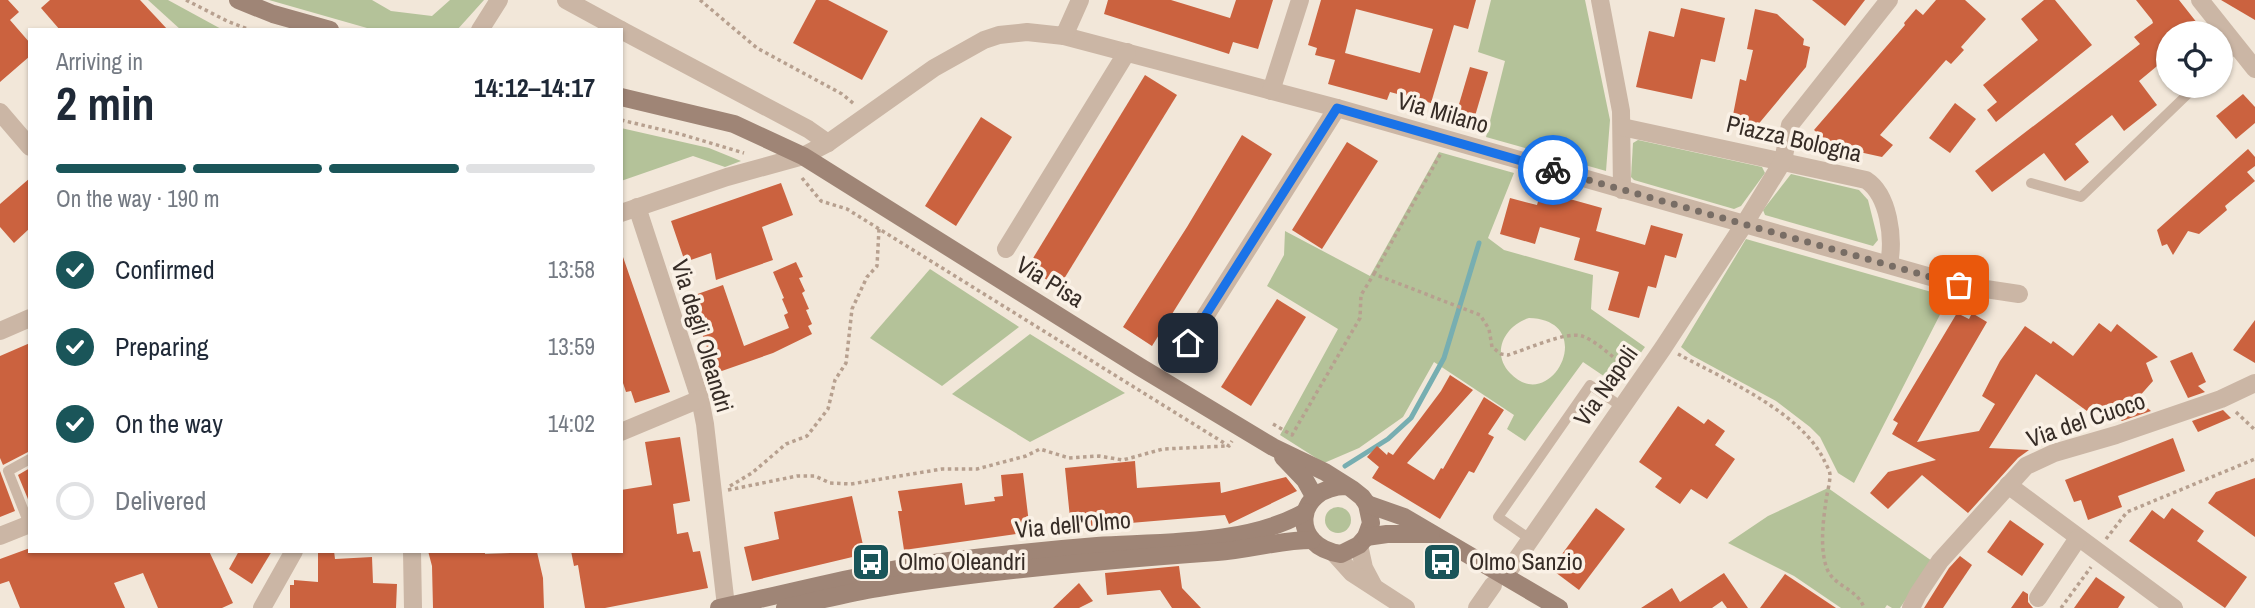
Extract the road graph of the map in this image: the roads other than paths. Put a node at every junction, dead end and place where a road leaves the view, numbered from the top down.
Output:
1 (238, 0) edge
2 (499, 0) edge
3 (566, 0) edge
4 (1080, 0) edge
5 (1300, 0) edge
6 (1600, 0) edge
7 (1889, 0) edge
8 (2200, 0) edge
9 (323, 28) edge
10 (481, 28) edge
11 (617, 28) edge
12 (623, 31) edge
13 (1064, 36) junction
14 (2237, 46) junction
15 (2233, 50) edge
16 (1127, 52) junction
17 (2255, 69) edge
18 (1271, 91) junction
19 (623, 97) edge
20 (2184, 98) edge
21 (1337, 108) junction
22 (0, 112) edge
23 (1622, 127) junction
24 (828, 143) junction
25 (28, 145) edge
26 (803, 156) junction
27 (1783, 161) junction
28 (2031, 183) dead end
29 (1622, 190) junction
30 (629, 210) edge
31 (1745, 223) junction
32 (1006, 249) dead end
33 (1889, 264) junction
34 (2019, 294) dead end
35 (28, 319) edge
36 (0, 331) edge
37 (1175, 364) dead end
38 (2255, 383) edge
39 (699, 399) junction
40 (1622, 407) junction
41 (623, 431) edge
42 (1273, 447) junction
43 (28, 460) edge
44 (2008, 485) junction
45 (1346, 486) junction
46 (1309, 504) junction
47 (1367, 504) junction
48 (28, 519) edge
49 (28, 525) edge
50 (1431, 534) junction
51 (0, 536) edge
52 (2078, 538) junction
53 (1530, 539) junction
54 (1311, 540) junction
55 (1363, 541) junction
56 (293, 553) edge
57 (411, 553) edge
58 (1334, 553) junction
59 (1499, 581) junction
60 (1373, 585) junction
61 (2038, 598) dead end
62 (722, 607) edge
63 (262, 608) edge
64 (413, 608) edge
65 (785, 608) edge
66 (1406, 608) edge
67 (1477, 608) edge
68 (1559, 608) edge
69 (1911, 608) edge
70 (2174, 608) edge

1 - 9 main road
2 - 10 street
3 - 11 street
4 - 13 street
5 - 18 street
6 - 23 street
7 - 27 street
8 - 14 street
12 - 24 street
13 - 16 street, Via Milano
13 - 24 street, Via Milano
14 - 15 lane
14 - 17 street
16 - 18 street, Via Milano
16 - 32 street
18 - 21 street, Via Milano
19 - 26 main road, Via Pisa
20 - 28 lane
21 - 29 street, Via Milano
21 - 37 street
22 - 25 street
23 - 27 street, Piazza Bologna
23 - 29 street
24 - 26 street, Via Milano
26 - 30 street, Via Milano
26 - 42 main road, Via Pisa
27 - 31 street, Via Napoli
27 - 33 street, Piazza Bologna
29 - 31 street, Via Milano
30 - 39 street, Via degli Oleandri
31 - 33 street, Via Milano
31 - 40 street, Via Napoli
33 - 34 street, Via Milano
35 - 36 street
38 - 44 street, Via del Cuoco
39 - 41 street
39 - 62 street, Via degli Oleandri
40 - 53 street, Via Napoli
40 - 53 lane
42 - 45 main road, Via Pisa
42 - 46 main road, Via Pisa
43 - 48 lane
44 - 52 street
44 - 69 street, Via del Cuoco
45 - 46 main road, Via dell'Olmo
45 - 47 main road
46 - 54 main road
46 - 62 main road, Via dell'Olmo
47 - 50 main road
47 - 55 main road
49 - 51 street
50 - 55 main road
50 - 59 main road
52 - 61 street
52 - 70 street
53 - 59 street, Via Napoli
54 - 58 main road
54 - 65 main road, Via dell'Olmo
55 - 58 main road
55 - 60 street
56 - 63 street
57 - 64 street
58 - 60 street
59 - 67 street, Via Napoli
59 - 68 main road
60 - 66 street

